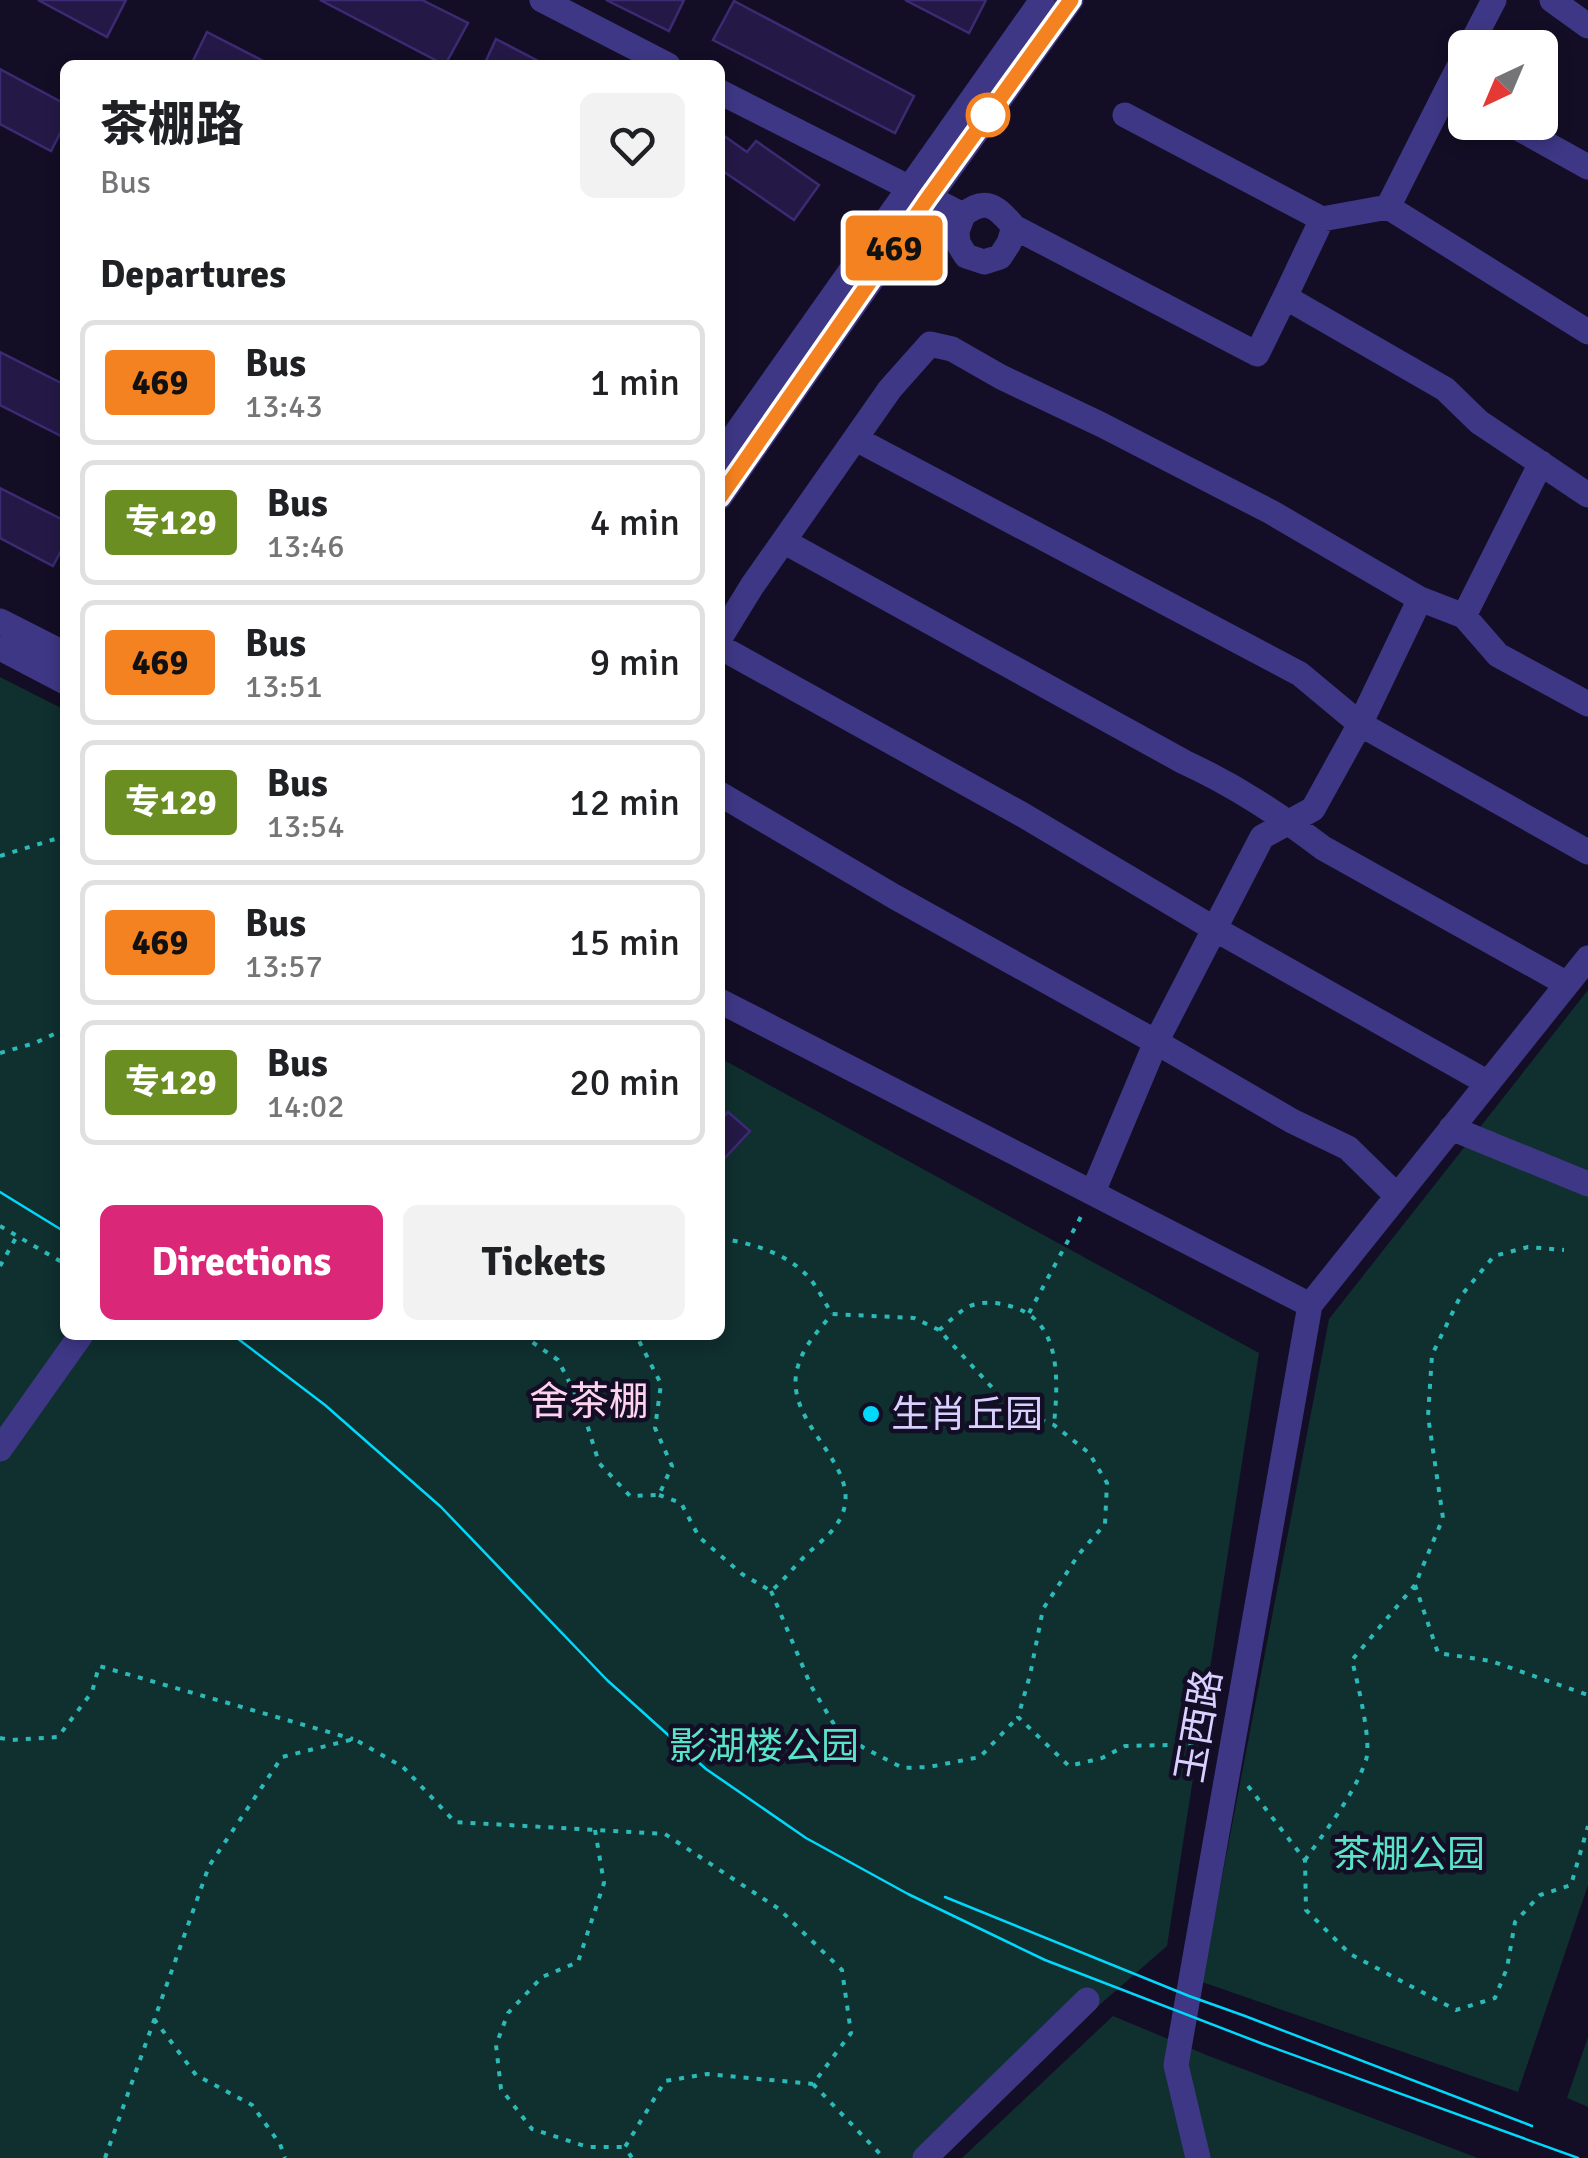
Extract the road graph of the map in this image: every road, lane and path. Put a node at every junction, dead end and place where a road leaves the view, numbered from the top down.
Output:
1 (542, 0) edge
2 (1042, 0) edge
3 (1071, 0) edge
4 (1494, 0) edge
5 (1552, 0) edge
6 (1588, 26) edge
7 (1478, 30) edge
8 (658, 60) edge
9 (725, 95) edge
10 (1448, 107) edge
11 (1125, 116) dead end
12 (1539, 140) edge
13 (1588, 168) edge
14 (919, 194) junction
15 (1388, 206) junction
16 (964, 215) junction
17 (1322, 219) junction
18 (1014, 227) junction
19 (1286, 297) junction
20 (1588, 332) edge
21 (856, 439) junction
22 (725, 449) edge
23 (1541, 463) junction
24 (725, 490) edge
25 (1588, 495) edge
26 (785, 542) junction
27 (1420, 599) junction
28 (1464, 616) junction
29 (0, 621) edge
30 (725, 630) edge
31 (0, 648) edge
32 (725, 650) edge
33 (60, 651) edge
34 (60, 679) edge
35 (1588, 704) edge
36 (1360, 724) junction
37 (725, 797) edge
38 (1288, 822) junction
39 (60, 838) edge
40 (1588, 852) edge
41 (0, 856) edge
42 (1213, 928) junction
43 (1588, 958) edge
44 (1567, 984) junction
45 (725, 1005) edge
46 (60, 1031) edge
47 (1156, 1042) junction
48 (0, 1053) edge
49 (1488, 1083) junction
50 (1452, 1128) junction
51 (1588, 1184) edge
52 (1093, 1192) junction
53 (1398, 1196) junction
54 (0, 1226) edge
55 (17, 1236) junction
56 (725, 1239) edge
57 (1564, 1250) dead end
58 (60, 1261) edge
59 (0, 1266) edge
60 (1310, 1305) junction
61 (1030, 1312) junction
62 (832, 1314) junction
63 (938, 1330) junction
64 (77, 1340) edge
65 (529, 1340) edge
66 (639, 1340) edge
67 (1054, 1425) junction
68 (0, 1449) edge
69 (659, 1494) junction
70 (1414, 1585) junction
71 (771, 1591) junction
72 (1588, 1694) edge
73 (1018, 1716) junction
74 (0, 1738) edge
75 (354, 1739) junction
76 (1234, 1744) junction
77 (1247, 1785) dead end
78 (1588, 1826) edge
79 (595, 1830) junction
80 (1305, 1860) junction
81 (1087, 2000) dead end
82 (154, 2020) junction
83 (814, 2084) junction
84 (625, 2147) junction
85 (105, 2158) edge
86 (285, 2158) edge
87 (632, 2158) edge
88 (884, 2158) edge
89 (925, 2158) edge
90 (1198, 2158) edge

1 - 8 street
2 - 14 street
3 - 14 street
4 - 7 street
5 - 6 street
9 - 14 street
10 - 15 street
11 - 17 street
12 - 13 street
14 - 16 street
14 - 22 street
14 - 24 street
15 - 17 street
15 - 20 street
16 - 18 street
16 - 18 street
17 - 19 street
18 - 19 street
19 - 23 street
21 - 26 street
21 - 27 street
21 - 36 street
23 - 25 street
23 - 28 street
26 - 30 street
26 - 38 street
27 - 28 street
27 - 36 street
28 - 35 street
29 - 33 street
31 - 34 street
32 - 42 street
36 - 38 street
36 - 40 street
37 - 47 street
38 - 42 street
38 - 44 street
39 - 41 path
42 - 47 street
42 - 49 street
43 - 44 street
44 - 49 street
45 - 52 street
46 - 48 path
47 - 52 street
47 - 53 street
49 - 50 street
50 - 51 street
50 - 53 street
52 - 60 street
52 - 61 path
53 - 60 street
54 - 55 path
55 - 58 path
55 - 59 path
56 - 62 path
57 - 70 path
60 - 76 street, 玉西路
61 - 63 path
61 - 67 path
62 - 63 path
62 - 71 path
63 - 67 path
64 - 68 street
65 - 69 path
66 - 69 path
67 - 73 path
69 - 71 path
70 - 72 path
70 - 80 path
71 - 73 path
73 - 76 path
74 - 75 path
75 - 79 path
75 - 82 path
76 - 90 street, 玉西路
77 - 80 path
78 - 80 path
79 - 83 path
79 - 84 path
81 - 89 street
82 - 85 path
82 - 86 path
83 - 84 path
83 - 88 path
84 - 87 path

